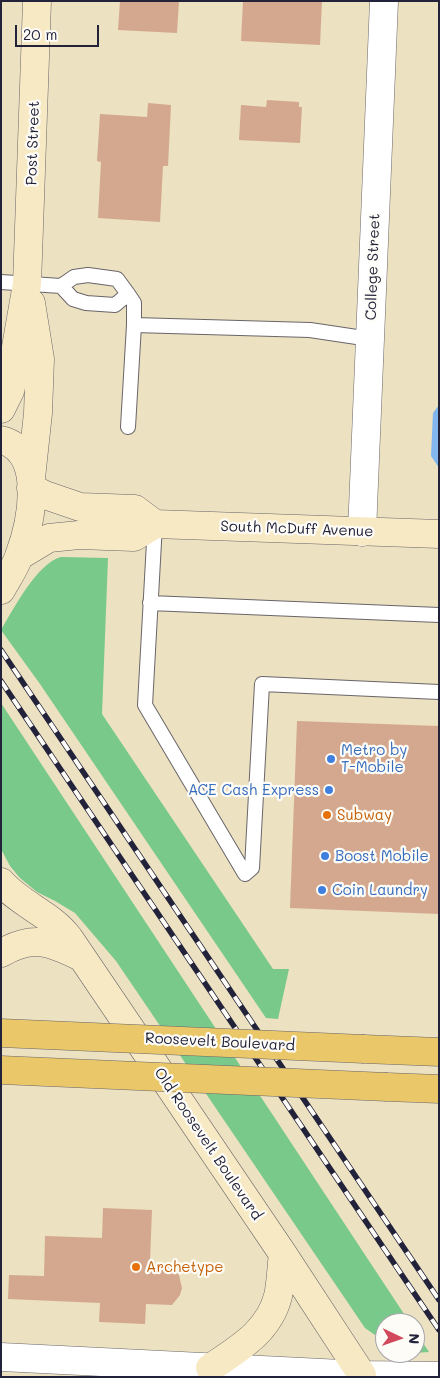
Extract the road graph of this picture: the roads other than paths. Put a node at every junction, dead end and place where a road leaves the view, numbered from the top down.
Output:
1 (37, 1) edge
2 (384, 1) edge
3 (14, 283) edge
4 (61, 286) junction
5 (128, 294) junction
6 (134, 325) junction
7 (370, 339) junction
8 (1, 409) edge
9 (128, 427) dead end
10 (1, 440) edge
11 (31, 483) junction
12 (155, 524) junction
13 (362, 532) junction
14 (439, 534) edge
15 (19, 556) junction
16 (1, 590) edge
17 (150, 603) junction
18 (439, 615) edge
19 (439, 692) edge
20 (1, 882) edge
21 (1, 953) edge
22 (80, 957) junction
23 (1, 1033) edge
24 (439, 1052) edge
25 (1, 1070) edge
26 (439, 1089) edge
27 (283, 1254) junction
28 (1, 1357) edge
29 (210, 1368) junction
30 (362, 1376) edge
31 (423, 1376) edge

1 - 3 main road, Post Street
2 - 7 street, College Street
3 - 4 lane
3 - 8 main road, Post Street
3 - 11 main road, Post Street
4 - 5 lane
4 - 5 lane
5 - 6 lane
6 - 7 lane
6 - 9 lane
7 - 13 street, College Street
10 - 11 main road
11 - 12 main road
11 - 15 main road, Post Street
12 - 13 main road, South McDuff Avenue
12 - 15 main road
12 - 17 lane
13 - 14 main road, South McDuff Avenue
15 - 16 main road, Post Street
17 - 18 lane
17 - 19 lane
20 - 22 main road, Old Roosevelt Boulevard
21 - 22 main road
22 - 27 main road, Old Roosevelt Boulevard
23 - 24 highway, Roosevelt Boulevard, bridge
25 - 26 highway, bridge
27 - 29 main road
27 - 30 main road, Old Roosevelt Boulevard
28 - 29 street
29 - 30 street
30 - 31 street

